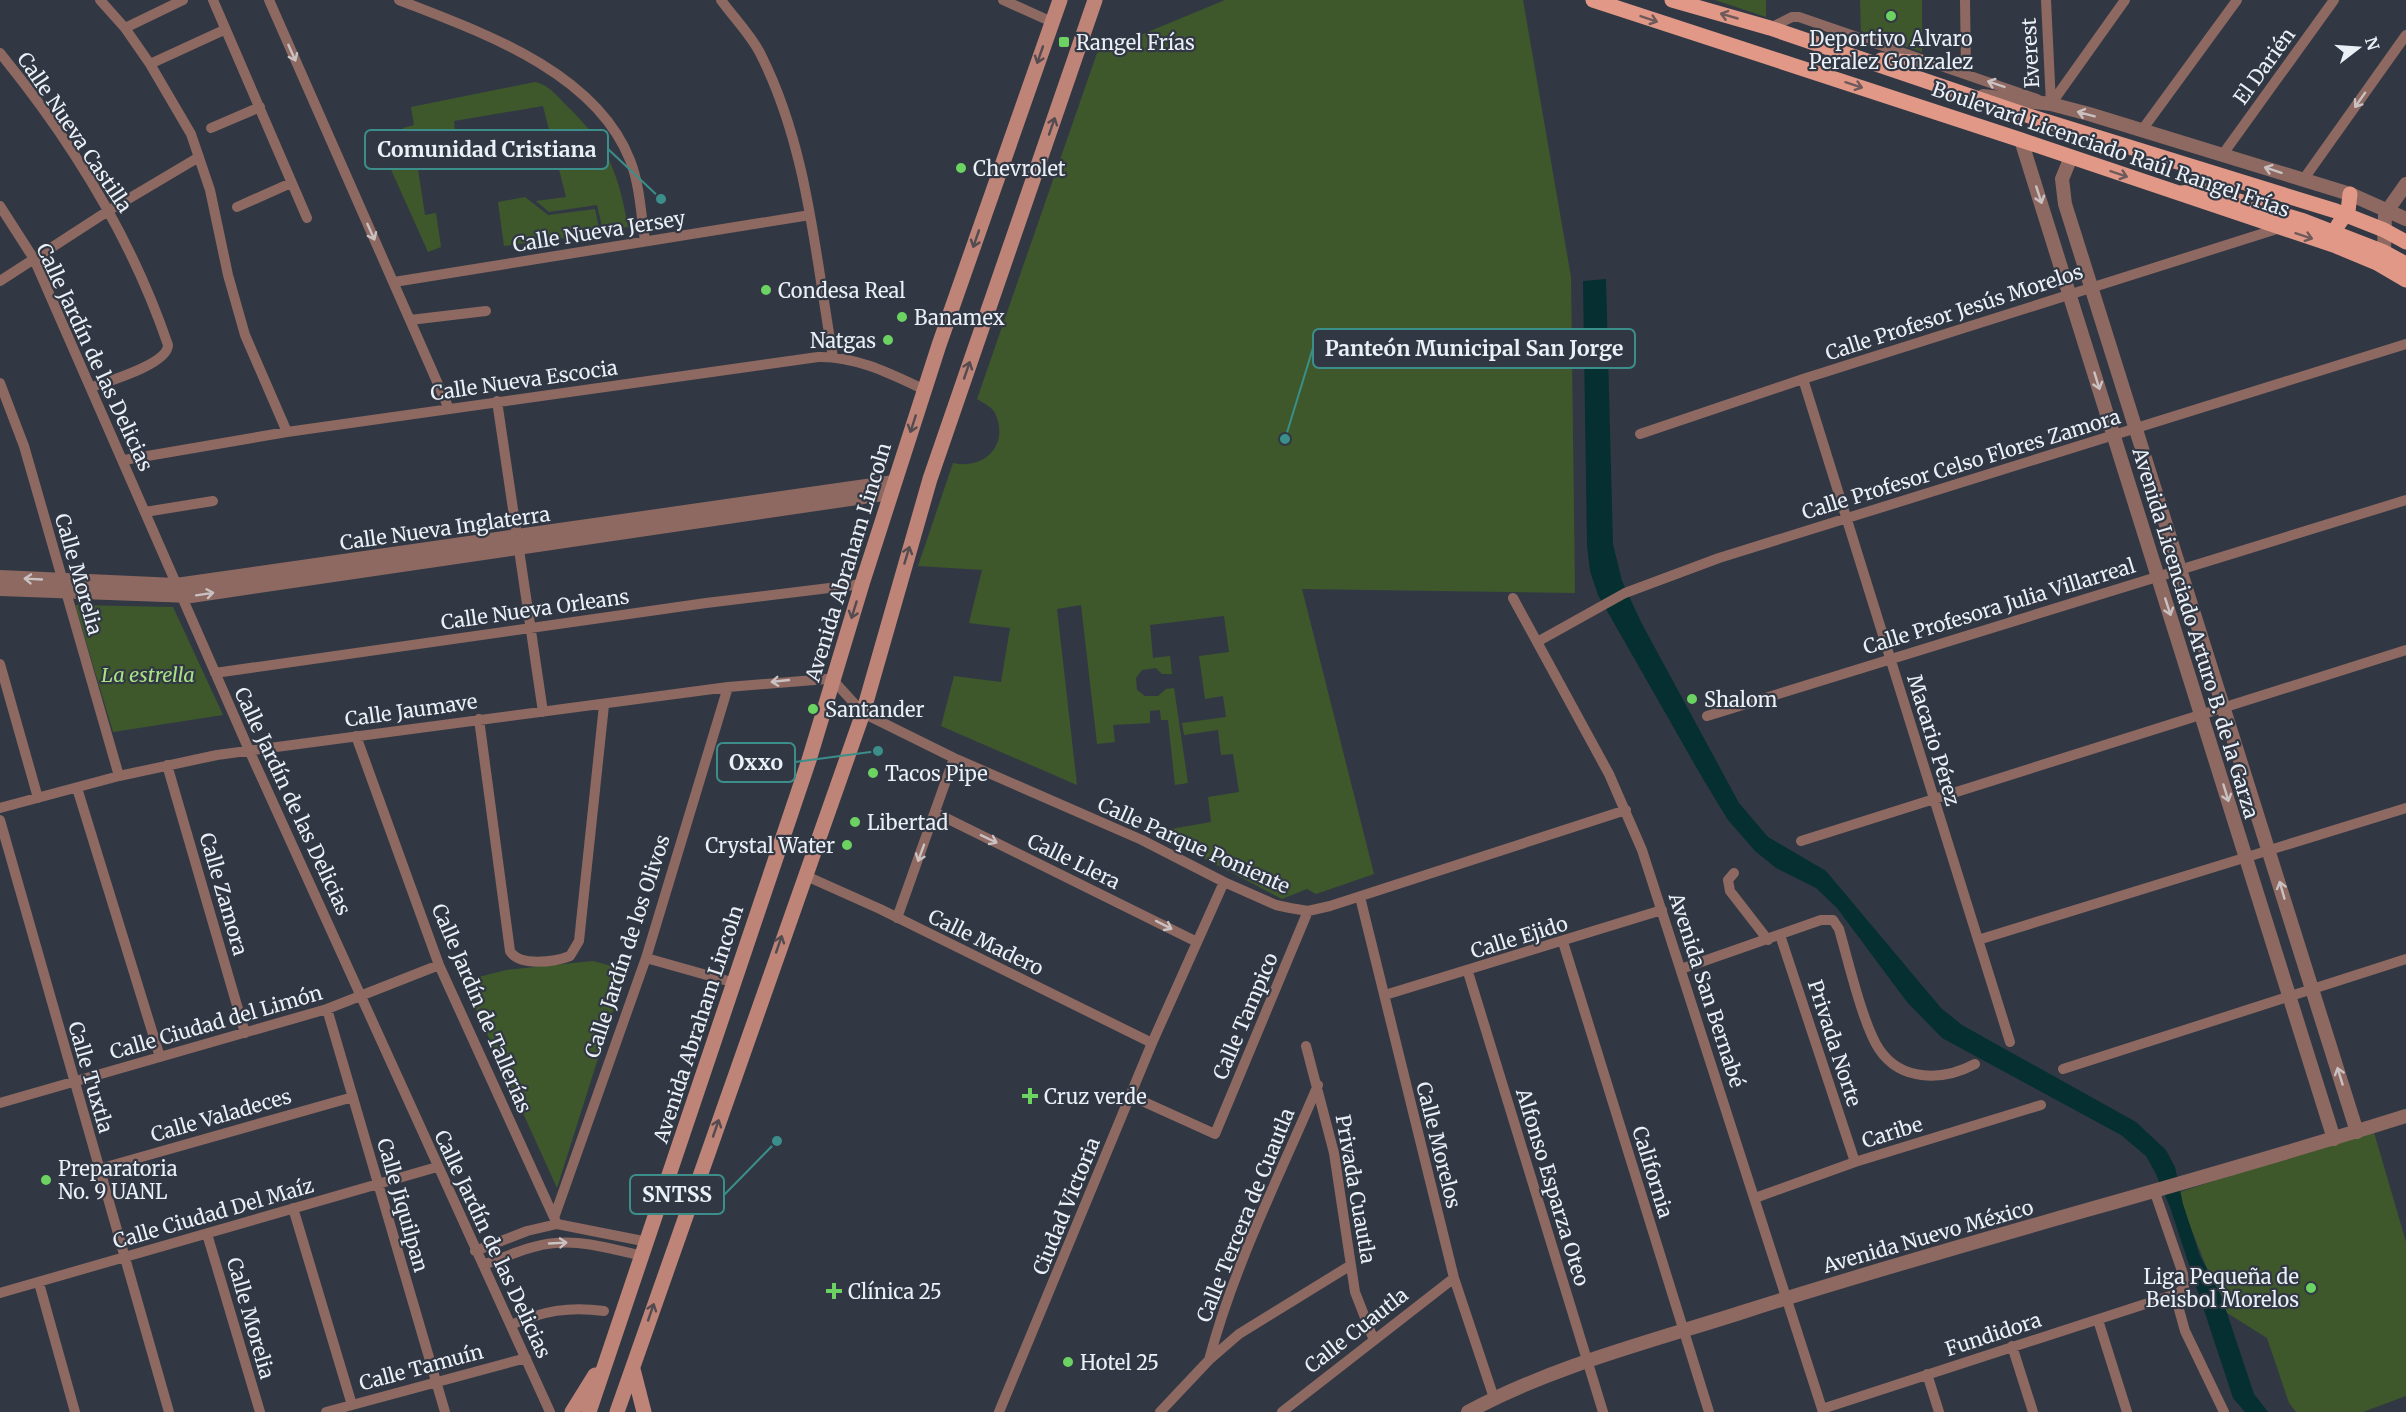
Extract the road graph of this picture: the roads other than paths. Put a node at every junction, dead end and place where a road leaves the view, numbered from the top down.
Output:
1 (100, 0) edge
2 (183, 0) edge
3 (213, 0) edge
4 (268, 0) edge
5 (399, 0) edge
6 (721, 0) edge
7 (1003, 0) edge
8 (1060, 0) edge
9 (1593, 0) edge
10 (1672, 0) edge
11 (1965, 0) edge
12 (2046, 0) edge
13 (2125, 0) edge
14 (2236, 0) edge
15 (2334, 0) edge
16 (1098, 1) edge
17 (1052, 22) junction
18 (125, 28) junction
19 (1770, 28) junction
20 (224, 30) junction
21 (2406, 35) edge
22 (0, 53) edge
23 (1863, 59) junction
24 (1929, 63) junction
25 (150, 64) junction
26 (1966, 72) junction
27 (1964, 94) junction
28 (2051, 104) junction
29 (260, 107) junction
30 (211, 128) dead end
31 (2142, 130) junction
32 (2021, 140) junction
33 (2223, 154) junction
34 (2071, 157) junction
35 (199, 158) junction
36 (2303, 180) junction
37 (291, 183) junction
38 (2406, 184) edge
39 (2178, 194) junction
40 (2350, 194) junction
41 (0, 206) edge
42 (237, 207) dead end
43 (2387, 210) junction
44 (108, 212) junction
45 (810, 215) junction
46 (307, 218) dead end
47 (2406, 219) edge
48 (2280, 228) junction
49 (2330, 230) junction
50 (645, 241) junction
51 (2406, 242) edge
52 (2384, 252) junction
53 (34, 259) junction
54 (2405, 262) edge
55 (2406, 279) edge
56 (0, 281) edge
57 (394, 282) junction
58 (2092, 287) junction
59 (2070, 293) junction
60 (486, 311) dead end
61 (410, 320) junction
62 (2406, 344) edge
63 (833, 357) junction
64 (1803, 379) junction
65 (0, 383) edge
66 (92, 387) junction
67 (925, 390) junction
68 (496, 401) junction
69 (449, 409) junction
70 (2137, 428) junction
71 (287, 432) junction
72 (1640, 434) dead end
73 (2113, 435) junction
74 (124, 460) junction
75 (892, 488) junction
76 (2406, 500) edge
77 (213, 501) dead end
78 (146, 512) junction
79 (1847, 518) junction
80 (517, 542) junction
81 (2180, 569) junction
82 (2158, 577) junction
83 (0, 578) edge
84 (862, 584) junction
85 (63, 586) junction
86 (0, 589) edge
87 (178, 591) junction
88 (1513, 598) dead end
89 (531, 628) junction
90 (1537, 642) junction
91 (2406, 650) edge
92 (1891, 658) junction
93 (0, 664) edge
94 (215, 673) junction
95 (832, 679) junction
96 (728, 687) junction
97 (604, 705) junction
98 (2225, 708) junction
99 (543, 712) junction
100 (862, 712) junction
101 (2202, 715) junction
102 (1707, 716) dead end
103 (479, 719) junction
104 (356, 736) junction
105 (249, 750) junction
106 (954, 758) junction
107 (167, 765) junction
108 (119, 776) junction
109 (77, 788) junction
110 (38, 798) junction
111 (1933, 798) junction
112 (0, 808) edge
113 (2406, 808) edge
114 (1626, 810) junction
115 (936, 813) junction
116 (0, 820) edge
117 (1801, 841) dead end
118 (2271, 850) junction
119 (2246, 858) junction
120 (1734, 873) dead end
121 (804, 875) junction
122 (1224, 882) junction
123 (1360, 897) junction
124 (1662, 910) junction
125 (1308, 911) junction
126 (897, 918) junction
127 (1780, 935) junction
128 (1768, 940) junction
129 (1978, 940) junction
130 (1195, 941) junction
131 (1563, 942) junction
132 (646, 958) junction
133 (2406, 960) edge
134 (439, 965) junction
135 (1681, 969) junction
136 (1468, 972) junction
137 (735, 983) junction
138 (2313, 989) junction
139 (362, 994) junction
140 (1385, 995) junction
141 (2289, 997) junction
142 (327, 1009) junction
143 (245, 1033) junction
144 (2010, 1042) dead end
145 (1152, 1043) junction
146 (1306, 1046) dead end
147 (160, 1057) junction
148 (1974, 1064) dead end
149 (2063, 1069) dead end
150 (73, 1082) junction
151 (1318, 1085) junction
152 (353, 1096) junction
153 (1131, 1096) junction
154 (0, 1103) edge
155 (2041, 1105) dead end
156 (2406, 1116) edge
157 (2357, 1132) junction
158 (2334, 1139) junction
159 (1855, 1162) junction
160 (437, 1167) junction
161 (99, 1169) junction
162 (378, 1185) junction
163 (2156, 1189) junction
164 (1755, 1198) junction
165 (293, 1208) junction
166 (556, 1219) junction
167 (591, 1229) junction
168 (527, 1231) junction
169 (207, 1233) junction
170 (586, 1245) junction
171 (531, 1248) junction
172 (645, 1249) junction
173 (475, 1251) junction
174 (124, 1257) junction
175 (483, 1265) junction
176 (1351, 1265) junction
177 (1454, 1278) junction
178 (39, 1283) junction
179 (0, 1293) edge
180 (2175, 1295) junction
181 (1786, 1298) junction
182 (604, 1311) dead end
183 (2098, 1320) junction
184 (511, 1325) junction
185 (1684, 1331) junction
186 (1373, 1338) junction
187 (2012, 1346) junction
188 (526, 1358) junction
189 (605, 1360) junction
190 (1209, 1360) junction
191 (1588, 1361) junction
192 (632, 1367) junction
193 (1927, 1374) junction
194 (436, 1382) junction
195 (1494, 1398) junction
196 (352, 1405) junction
197 (1823, 1411) edge
198 (75, 1412) edge
199 (169, 1412) edge
200 (260, 1412) edge
201 (326, 1412) edge
202 (445, 1412) edge
203 (550, 1412) edge
204 (572, 1412) edge
205 (589, 1412) edge
206 (617, 1412) edge
207 (644, 1412) edge
208 (999, 1412) edge
209 (1160, 1412) edge
210 (1282, 1412) edge
211 (1468, 1412) edge
212 (1603, 1412) edge
213 (1709, 1412) edge
214 (1939, 1412) edge
215 (2033, 1412) edge
216 (2127, 1412) edge
217 (2224, 1412) edge

1 - 18 street
2 - 18 street
3 - 20 street
4 -> 57 street
5 - 50 street
6 - 45 street
7 - 17 street
8 - 17 main road, Avenida Abraham Lincoln
9 -> 32 main road, Boulevard Licenciado Raúl Rangel Frías
19 -> 10 main road, Boulevard Licenciado Raúl Rangel Frías
11 - 26 street
12 - 28 street, Everest
13 - 28 street
14 - 31 street
15 - 33 street, El Darién
100 -> 16 main road
17 -> 67 main road, Avenida Abraham Lincoln
18 - 25 street
19 - 23 main road, Boulevard Licenciado Raúl Rangel Frías
19 - 24 street
20 - 25 street
20 - 29 street
21 -> 36 street
22 - 44 street, Calle Nueva Castilla
23 - 24 main road
23 - 27 main road, Boulevard Licenciado Raúl Rangel Frías
24 - 26 street
25 - 35 street
28 -> 26 street
27 - 28 street, Boulevard Licenciado Raúl Rangel Frías
27 - 51 main road, Boulevard Licenciado Raúl Rangel Frías, bridge
31 -> 28 street, Boulevard Licenciado Raúl Rangel Frías
29 - 30 street
29 - 37 street
31 - 33 street, Boulevard Licenciado Raúl Rangel Frías
32 - 34 main road, Boulevard Licenciado Raúl Rangel Frías
32 -> 59 street, Avenida Licenciado Arturo B. de la Garza
36 -> 33 street, Boulevard Licenciado Raúl Rangel Frías
34 -> 39 main road, Boulevard Licenciado Raúl Rangel Frías
34 - 58 street, Avenida Licenciado Arturo B. de la Garza
35 - 44 street
35 - 71 street
36 - 40 street, Boulevard Licenciado Raúl Rangel Frías
37 - 42 street
37 - 46 street
38 - 43 street
39 - 48 main road, Boulevard Licenciado Raúl Rangel Frías
39 - 49 main road
40 - 43 street, Boulevard Licenciado Raúl Rangel Frías
40 - 49 main road
41 - 53 street, Calle Jardín de las Delicias
43 - 47 street, Boulevard Licenciado Raúl Rangel Frías
43 - 52 street
44 - 53 street
44 - 66 street, Calle Nueva Castilla
45 - 50 street, Calle Nueva Jersey
45 - 63 street
48 -> 55 main road, Boulevard Licenciado Raúl Rangel Frías
48 - 58 street, Calle Profesor Jesús Morelos
49 - 52 main road
50 - 57 street, Calle Nueva Jersey
52 - 54 main road
53 - 56 street
53 - 66 street, Calle Jardín de las Delicias
57 - 61 street
58 - 59 street, Calle Profesor Jesús Morelos
58 - 70 street, Avenida Licenciado Arturo B. de la Garza
59 - 64 street, Calle Profesor Jesús Morelos
59 -> 73 street, Avenida Licenciado Arturo B. de la Garza
60 - 61 street
61 - 69 street
62 - 70 street, Calle Profesor Celso Flores Zamora
63 - 67 street, Calle Nueva Escocia
63 - 68 street, Calle Nueva Escocia
64 - 72 street, Calle Profesor Jesús Morelos
64 - 79 street, Macario Pérez
65 - 85 street, Calle Morelia
66 - 74 street, Calle Jardín de las Delicias
67 -> 75 main road, Avenida Abraham Lincoln
68 - 69 street, Calle Nueva Escocia
68 - 80 street
69 - 71 street, Calle Nueva Escocia
70 - 73 street, Calle Profesor Celso Flores Zamora
70 - 81 street, Avenida Licenciado Arturo B. de la Garza
71 - 74 street, Calle Nueva Escocia
73 - 79 street, Calle Profesor Celso Flores Zamora
73 - 82 street, Avenida Licenciado Arturo B. de la Garza
74 - 78 street, Calle Jardín de las Delicias
75 - 80 street, Calle Nueva Inglaterra
75 - 84 main road, Avenida Abraham Lincoln
76 - 81 street, Calle Profesora Julia Villarreal
77 - 78 street
78 - 87 street, Calle Jardín de las Delicias
79 - 90 street, Calle Profesor Celso Flores Zamora
79 - 92 street, Macario Pérez
80 - 87 street, Calle Nueva Inglaterra
80 - 89 street
81 - 82 street, Calle Profesora Julia Villarreal
81 - 98 street, Avenida Licenciado Arturo B. de la Garza
82 - 92 street, Calle Profesora Julia Villarreal
82 -> 101 street, Avenida Licenciado Arturo B. de la Garza
85 -> 83 street, Calle Nueva Inglaterra
84 - 89 street, Calle Nueva Orleans
84 -> 95 main road, Avenida Abraham Lincoln
85 - 86 street, Calle Nueva Inglaterra
85 - 87 street, Calle Nueva Inglaterra
85 - 108 street, Calle Morelia
87 - 94 street, Calle Jardín de las Delicias
88 - 90 street, Avenida San Bernabé
89 - 94 street, Calle Nueva Orleans
89 - 99 street
90 - 114 street, Avenida San Bernabé
91 - 98 street
92 - 102 street, Calle Profesora Julia Villarreal
92 - 111 street, Macario Pérez
93 - 110 street
94 - 105 street, Calle Jardín de las Delicias
95 -> 96 street, Calle Jaumave
95 - 100 street
95 - 137 main road, Avenida Abraham Lincoln
96 - 97 street, Calle Jaumave
96 - 132 street, Calle Jardín de los Olivos
97 - 99 street, Calle Jaumave
97 - 103 street
98 - 101 street
98 - 118 street, Avenida Licenciado Arturo B. de la Garza
99 - 103 street, Calle Jaumave
100 - 106 street, Calle Parque Poniente
100 - 121 main road
101 - 111 street
101 -> 119 street, Avenida Licenciado Arturo B. de la Garza
103 - 104 street, Calle Jaumave
104 - 105 street, Calle Jaumave
104 - 134 street, Calle Jardín de Tallerías
105 - 107 street, Calle Jaumave
105 - 139 street, Calle Jardín de las Delicias
106 - 115 street
106 - 122 street, Calle Parque Poniente
107 - 108 street, Calle Jaumave
107 - 143 street, Calle Zamora
108 - 109 street, Calle Jaumave
109 - 110 street, Calle Jaumave
109 - 147 street
110 - 112 street, Calle Jaumave
111 - 117 street
111 - 129 street, Macario Pérez
113 - 118 street
114 - 123 street, Calle Parque Poniente
114 - 124 street, Avenida San Bernabé
115 -> 126 street
115 -> 130 street, Calle Llera
116 - 150 street, Calle Tuxtla
118 - 119 street
138 -> 118 street, Avenida Licenciado Arturo B. de la Garza
119 - 129 street
119 - 141 street, Avenida Licenciado Arturo B. de la Garza
120 - 128 street
121 - 126 street, Calle Madero
192 -> 121 main road
122 - 125 street, Calle Parque Poniente
122 - 130 street, Ciudad Victoria
123 - 125 street, Calle Parque Poniente
123 - 140 street, Calle Morelos
124 - 131 street, Calle Ejido
124 - 135 street, Avenida San Bernabé
125 - 153 street, Calle Tampico
126 - 145 street, Calle Madero
127 - 128 street
127 - 148 street
127 - 159 street, Privada Norte
128 - 135 street
129 - 144 street, Macario Pérez
130 - 145 street, Ciudad Victoria
131 - 136 street, Calle Ejido
131 - 185 street, California
132 - 137 street
132 - 166 street, Calle Jardín de los Olivos
133 - 138 street
134 - 139 street, Calle Ciudad del Limón
134 - 166 street, Calle Jardín de Tallerías
135 - 164 street, Avenida San Bernabé
136 - 140 street, Calle Ejido
136 - 191 street, Alfonso Esparza Oteo
137 - 172 main road, Avenida Abraham Lincoln
138 - 141 street
157 -> 138 street, Avenida Licenciado Arturo B. de la Garza
139 - 142 street, Calle Ciudad del Limón
139 - 160 street, Calle Jardín de las Delicias
140 - 177 street, Calle Morelos
141 - 149 street
141 - 158 street, Avenida Licenciado Arturo B. de la Garza
142 - 143 street, Calle Ciudad del Limón
142 - 152 street, Calle Jiquilpan
143 - 147 street, Calle Ciudad del Limón
145 - 153 street, Ciudad Victoria
146 - 151 street, Privada Cuautla
147 - 150 street, Calle Ciudad del Limón
150 - 154 street, Calle Ciudad del Limón
150 - 161 street, Calle Tuxtla
151 - 176 street, Privada Cuautla
151 - 190 street, Calle Tercera de Cuautla
152 - 161 street, Calle Valadeces
152 - 162 street, Calle Jiquilpan
153 - 208 street, Ciudad Victoria
155 - 159 street, Caribe
156 - 157 street, Avenida Nuevo México
157 - 158 street, Avenida Nuevo México
158 - 163 street, Avenida Nuevo México
159 - 164 street, Caribe
160 - 162 street, Calle Ciudad Del Maíz
160 - 173 street, Calle Jardín de las Delicias
161 - 174 street, Calle Tuxtla
162 - 165 street, Calle Ciudad Del Maíz
162 - 194 street, Calle Jiquilpan
163 - 180 street
163 - 181 street, Avenida Nuevo México
164 - 181 street, Avenida San Bernabé
165 - 169 street, Calle Ciudad Del Maíz
165 - 196 street
166 - 167 street
166 - 168 street
167 - 170 street
167 - 172 street
168 - 171 street
168 - 173 street
169 - 174 street, Calle Ciudad Del Maíz
169 - 200 street, Calle Morelia
171 -> 170 street
170 - 172 street
171 - 175 street
172 - 189 main road, Avenida Abraham Lincoln
173 - 175 street, Calle Jardín de las Delicias
174 - 178 street, Calle Ciudad Del Maíz
174 - 199 street, Calle Tuxtla
175 - 184 street, Calle Jardín de las Delicias
176 - 186 street, Privada Cuautla
176 - 190 street
177 - 186 street, Calle Cuautla
177 - 195 street, Calle Morelos
178 - 179 street, Calle Ciudad Del Maíz
178 - 198 street
180 - 183 street, Fundidora
180 - 217 street
181 - 185 street, Avenida Nuevo México
181 - 197 street, Avenida San Bernabé
182 - 184 street
183 - 187 street, Fundidora
183 - 216 street
184 - 188 street, Calle Jardín de las Delicias
185 - 191 street, Avenida Nuevo México
185 - 213 street, California
186 - 210 street, Calle Cuautla
187 - 193 street, Fundidora
187 - 215 street
188 - 194 street, Calle Tamuín
188 - 203 street, Calle Jardín de las Delicias
189 - 204 main road
189 - 205 main road, Avenida Abraham Lincoln
190 - 209 street
191 - 195 street, Avenida Nuevo México
191 - 212 street, Alfonso Esparza Oteo
192 - 206 main road
192 - 207 main road
193 - 197 street, Fundidora
193 - 214 street
194 - 196 street, Calle Tamuín
194 - 202 street, Calle Jiquilpan
195 - 211 street, Avenida Nuevo México
196 - 201 street, Calle Tamuín

